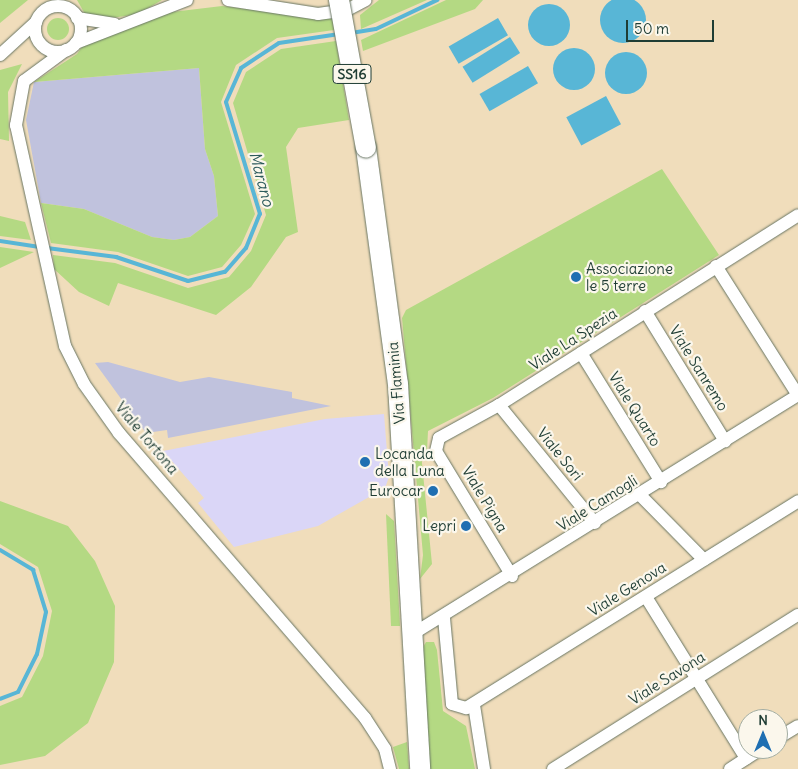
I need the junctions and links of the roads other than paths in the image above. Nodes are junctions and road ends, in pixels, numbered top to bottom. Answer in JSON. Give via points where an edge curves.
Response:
{"nodes":[{"id":1,"x":187,"y":0,"type":"edge"},
{"id":2,"x":228,"y":0,"type":"edge"},
{"id":3,"x":339,"y":0,"type":"edge"},
{"id":4,"x":366,"y":0,"type":"edge"},
{"id":5,"x":53,"y":4,"type":"edge"},
{"id":6,"x":74,"y":10,"type":"edge"},
{"id":7,"x":36,"y":22,"type":"junction"},
{"id":8,"x":118,"y":24,"type":"junction"},
{"id":9,"x":16,"y":43,"type":"junction"},
{"id":10,"x":40,"y":43,"type":"junction"},
{"id":11,"x":71,"y":46,"type":"junction"},
{"id":12,"x":0,"y":55,"type":"edge"},
{"id":13,"x":35,"y":68,"type":"junction"},
{"id":14,"x":796,"y":220,"type":"edge"},
{"id":15,"x":716,"y":266,"type":"junction"},
{"id":16,"x":645,"y":311,"type":"junction"},
{"id":17,"x":581,"y":352,"type":"junction"},
{"id":18,"x":798,"y":395,"type":"edge"},
{"id":19,"x":499,"y":405,"type":"junction"},
{"id":20,"x":439,"y":438,"type":"joint"},
{"id":21,"x":725,"y":441,"type":"junction"},
{"id":22,"x":661,"y":482,"type":"junction"},
{"id":23,"x":640,"y":495,"type":"junction"},
{"id":24,"x":798,"y":500,"type":"edge"},
{"id":25,"x":595,"y":524,"type":"junction"},
{"id":26,"x":704,"y":560,"type":"junction"},
{"id":27,"x":512,"y":576,"type":"junction"},
{"id":28,"x":646,"y":597,"type":"junction"},
{"id":29,"x":798,"y":615,"type":"edge"},
{"id":30,"x":444,"y":618,"type":"junction"},
{"id":31,"x":411,"y":635,"type":"junction"},
{"id":32,"x":697,"y":679,"type":"junction"},
{"id":33,"x":474,"y":705,"type":"junction"},
{"id":34,"x":738,"y":745,"type":"edge"},
{"id":35,"x":745,"y":759,"type":"edge"},
{"id":36,"x":390,"y":769,"type":"edge"},
{"id":37,"x":420,"y":769,"type":"edge"},
{"id":38,"x":484,"y":769,"type":"edge"},
{"id":39,"x":553,"y":769,"type":"edge"},
{"id":40,"x":730,"y":769,"type":"edge"}],
"edges":[{"from":1,"to":8,"type":"street","name":"Viale Tortona"},
{"from":2,"to":4,"type":"street","via":[[318,14],[347,10]]},
{"from":3,"to":31,"type":"main road","name":"Via Flaminia","number":"SS16","bridge":true,"via":[[366,148],[398,384]]},
{"from":5,"to":6,"type":"street"},
{"from":5,"to":7,"type":"street"},
{"from":6,"to":8,"type":"street"},
{"from":6,"to":11,"type":"street","via":[[80,31]]},
{"from":7,"to":9,"type":"street"},
{"from":7,"to":10,"type":"street"},
{"from":8,"to":11,"type":"street","name":"Viale Tortona"},
{"from":9,"to":10,"type":"street"},
{"from":9,"to":12,"type":"street"},
{"from":10,"to":11,"type":"street"},
{"from":10,"to":13,"type":"street","name":"Viale Tortona"},
{"from":11,"to":13,"type":"street","name":"Viale Tortona"},
{"from":13,"to":36,"type":"street","name":"Viale Tortona","via":[[19,94],[16,125],[65,346],[84,384],[120,433],[365,718],[385,750]]},
{"from":14,"to":15,"type":"street","name":"Viale La Spezia"},
{"from":15,"to":16,"type":"street","name":"Viale La Spezia"},
{"from":15,"to":18,"type":"street"},
{"from":16,"to":17,"type":"street","name":"Viale La Spezia"},
{"from":16,"to":21,"type":"street","name":"Viale Sanremo"},
{"from":17,"to":19,"type":"street","name":"Viale La Spezia"},
{"from":17,"to":22,"type":"street","name":"Viale Quarto"},
{"from":18,"to":21,"type":"street","name":"Viale Camogli"},
{"from":19,"to":20,"type":"street","name":"Viale La Spezia"},
{"from":19,"to":25,"type":"street","name":"Viale Sori"},
{"from":20,"to":27,"type":"street","name":"Viale Pigna","via":[[436,451]]},
{"from":21,"to":22,"type":"street","name":"Viale Camogli"},
{"from":22,"to":23,"type":"street","name":"Viale Camogli"},
{"from":23,"to":25,"type":"street","name":"Viale Camogli"},
{"from":23,"to":26,"type":"street"},
{"from":24,"to":26,"type":"street","name":"Viale Genova"},
{"from":25,"to":27,"type":"street","name":"Viale Camogli"},
{"from":26,"to":28,"type":"street","name":"Viale Genova"},
{"from":27,"to":30,"type":"street","name":"Viale Camogli"},
{"from":28,"to":32,"type":"street"},
{"from":28,"to":33,"type":"street","name":"Viale Genova"},
{"from":29,"to":32,"type":"street","name":"Viale Savona"},
{"from":30,"to":31,"type":"street","name":"Viale Camogli"},
{"from":30,"to":33,"type":"street","via":[[452,704],[458,708]]},
{"from":31,"to":37,"type":"main road","name":"Via Flaminia","number":"SS16"},
{"from":32,"to":34,"type":"street"},
{"from":32,"to":39,"type":"street","name":"Viale Savona"},
{"from":33,"to":38,"type":"street"},
{"from":35,"to":40,"type":"street"}]}
